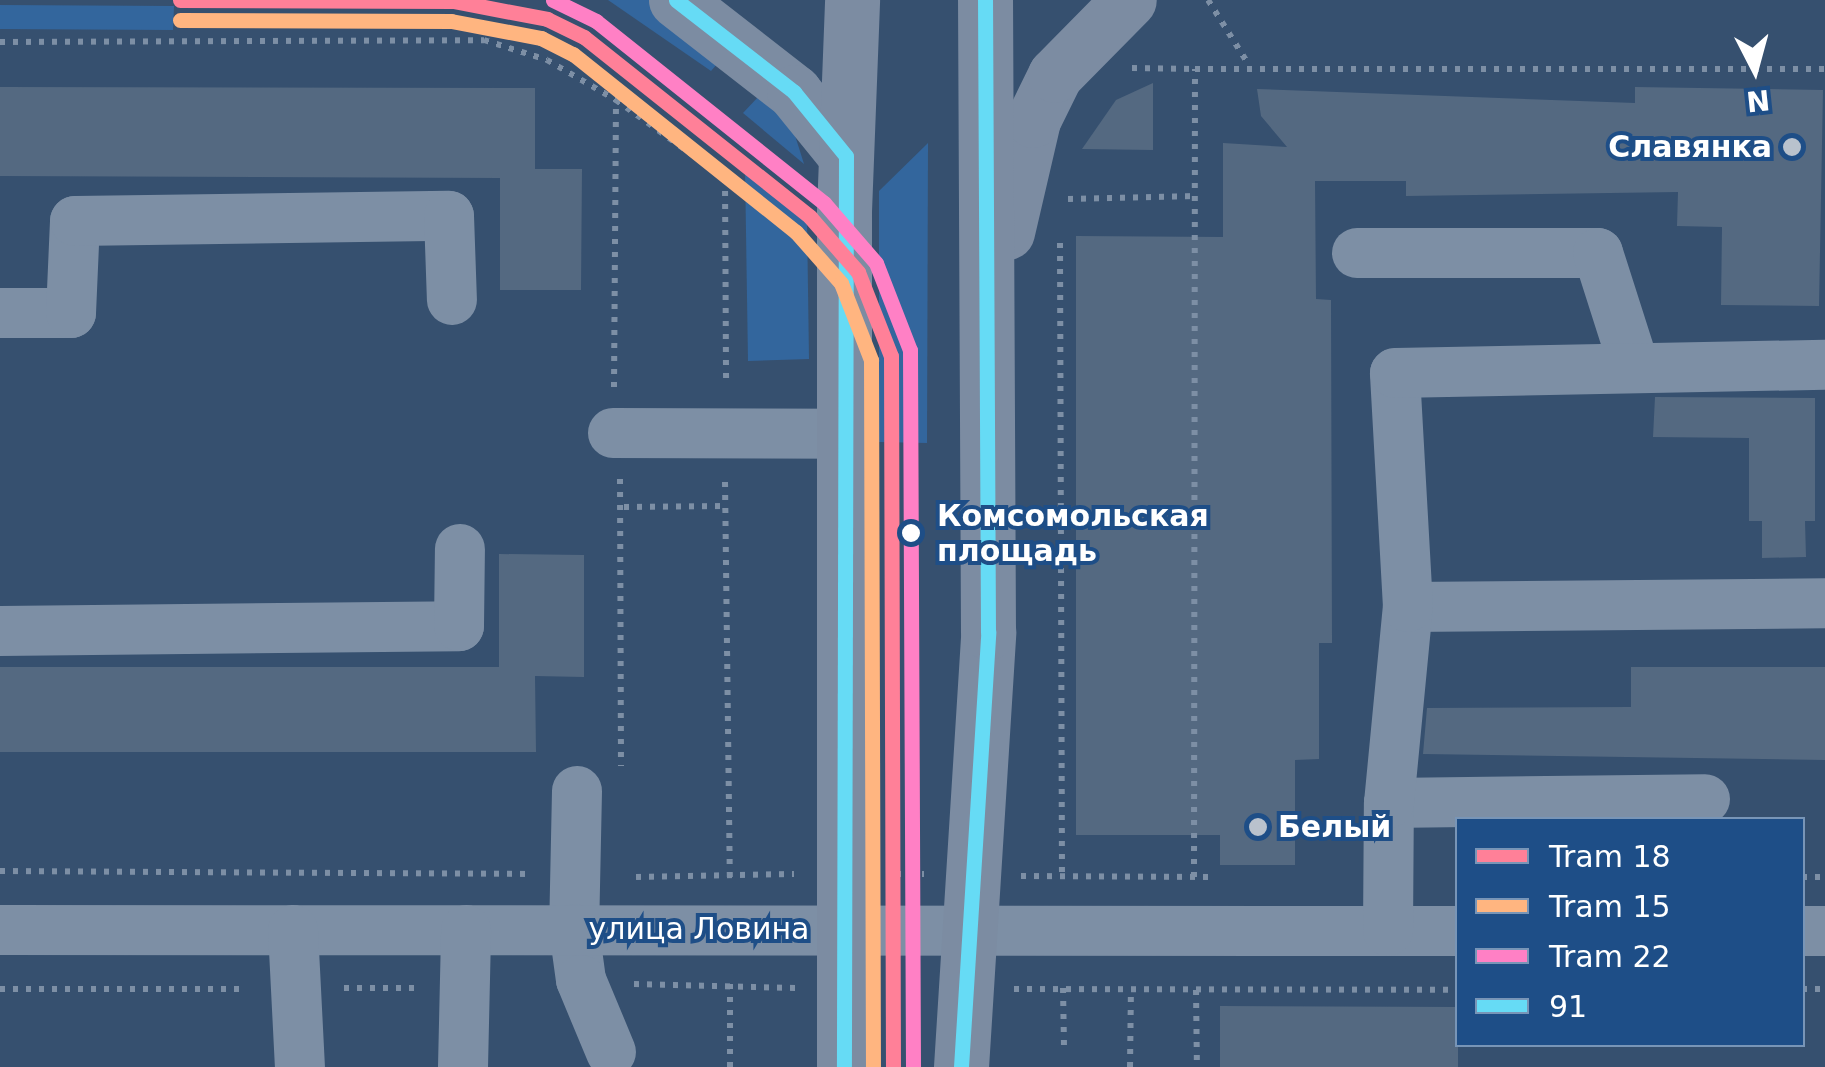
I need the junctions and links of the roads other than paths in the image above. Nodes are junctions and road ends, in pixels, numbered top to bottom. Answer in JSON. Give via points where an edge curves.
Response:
{"nodes":[{"id":1,"x":676,"y":0,"type":"edge"},
{"id":2,"x":852,"y":0,"type":"edge"},
{"id":3,"x":985,"y":0,"type":"edge"},
{"id":4,"x":1129,"y":0,"type":"edge"},
{"id":5,"x":846,"y":156,"type":"junction"},
{"id":6,"x":1357,"y":253,"type":"dead end"},
{"id":7,"x":452,"y":300,"type":"dead end"},
{"id":8,"x":0,"y":313,"type":"edge"},
{"id":9,"x":986,"y":322,"type":"junction"},
{"id":10,"x":1825,"y":365,"type":"edge"},
{"id":11,"x":1634,"y":366,"type":"junction"},
{"id":12,"x":614,"y":433,"type":"dead end"},
{"id":13,"x":845,"y":434,"type":"junction"},
{"id":14,"x":460,"y":549,"type":"dead end"},
{"id":15,"x":1825,"y":603,"type":"edge"},
{"id":16,"x":1408,"y":607,"type":"junction"},
{"id":17,"x":0,"y":631,"type":"edge"},
{"id":18,"x":577,"y":791,"type":"dead end"},
{"id":19,"x":1705,"y":799,"type":"dead end"},
{"id":20,"x":1388,"y":804,"type":"junction"},
{"id":21,"x":843,"y":928,"type":"junction"},
{"id":22,"x":574,"y":929,"type":"junction"},
{"id":23,"x":0,"y":930,"type":"edge"},
{"id":24,"x":293,"y":930,"type":"junction"},
{"id":25,"x":466,"y":930,"type":"junction"},
{"id":26,"x":1455,"y":930,"type":"edge"},
{"id":27,"x":966,"y":931,"type":"junction"},
{"id":28,"x":1388,"y":931,"type":"junction"},
{"id":29,"x":611,"y":1052,"type":"dead end"},
{"id":30,"x":300,"y":1067,"type":"edge"},
{"id":31,"x":463,"y":1067,"type":"edge"},
{"id":32,"x":844,"y":1067,"type":"edge"},
{"id":33,"x":961,"y":1067,"type":"edge"}],
"edges":[{"from":1,"to":5,"type":"main road","via":[[794,92]]},
{"from":2,"to":5,"type":"main road"},
{"from":3,"to":9,"type":"main road"},
{"from":4,"to":9,"type":"main road","via":[[1054,75],[1032,120]]},
{"from":5,"to":13,"type":"main road"},
{"from":6,"to":11,"type":"street","via":[[1598,253]]},
{"from":7,"to":8,"type":"street","via":[[449,216],[75,221],[71,313]]},
{"from":9,"to":27,"type":"main road","via":[[988,632]]},
{"from":10,"to":11,"type":"street"},
{"from":11,"to":16,"type":"street","via":[[1395,373]]},
{"from":12,"to":13,"type":"street"},
{"from":13,"to":21,"type":"main road"},
{"from":14,"to":17,"type":"street","via":[[459,626]]},
{"from":15,"to":16,"type":"street"},
{"from":16,"to":20,"type":"street"},
{"from":18,"to":22,"type":"street"},
{"from":19,"to":20,"type":"street"},
{"from":20,"to":28,"type":"street"},
{"from":21,"to":22,"type":"street","name":"улица Ловина"},
{"from":21,"to":27,"type":"street","name":"улица Ловина"},
{"from":21,"to":32,"type":"main road"},
{"from":22,"to":25,"type":"street","name":"улица Ловина"},
{"from":22,"to":29,"type":"street","via":[[581,980]]},
{"from":23,"to":24,"type":"street","name":"улица Ловина"},
{"from":24,"to":25,"type":"street","name":"улица Ловина"},
{"from":24,"to":30,"type":"street"},
{"from":25,"to":31,"type":"street"},
{"from":26,"to":28,"type":"street","name":"улица Ловина"},
{"from":27,"to":28,"type":"street","name":"улица Ловина"},
{"from":27,"to":33,"type":"main road"}]}
